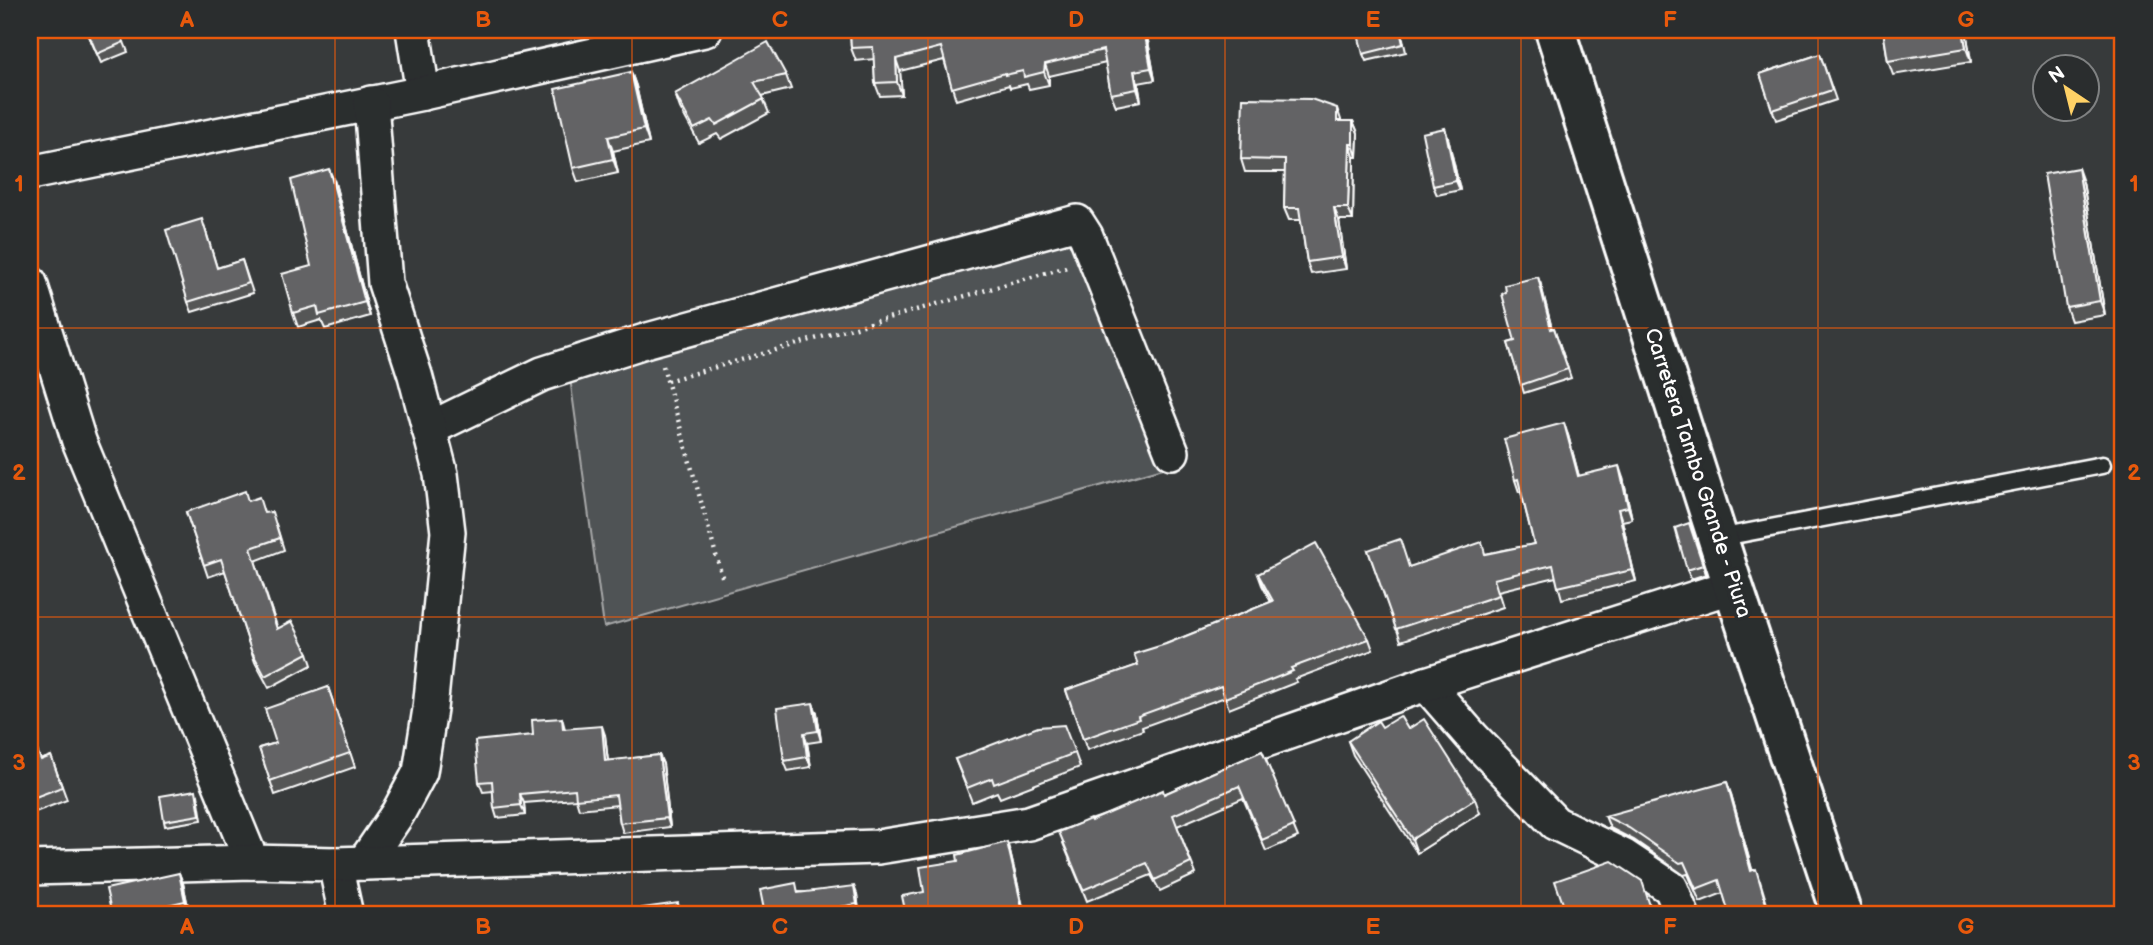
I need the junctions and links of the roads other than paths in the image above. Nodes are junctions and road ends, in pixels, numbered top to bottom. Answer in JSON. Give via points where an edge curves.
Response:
{"nodes":[{"id":1,"x":413,"y":30,"type":"edge"},
{"id":2,"x":705,"y":30,"type":"edge"},
{"id":3,"x":1555,"y":30,"type":"edge"},
{"id":4,"x":424,"y":93,"type":"junction"},
{"id":5,"x":371,"y":103,"type":"junction"},
{"id":6,"x":33,"y":165,"type":"edge"},
{"id":7,"x":30,"y":283,"type":"edge"},
{"id":8,"x":429,"y":429,"type":"junction"},
{"id":9,"x":1172,"y":452,"type":"dead end"},
{"id":10,"x":2102,"y":465,"type":"dead end"},
{"id":11,"x":1718,"y":538,"type":"junction"},
{"id":12,"x":1733,"y":586,"type":"junction"},
{"id":13,"x":1426,"y":684,"type":"junction"},
{"id":14,"x":252,"y":862,"type":"junction"},
{"id":15,"x":349,"y":864,"type":"junction"},
{"id":16,"x":30,"y":869,"type":"edge"},
{"id":17,"x":345,"y":915,"type":"edge"},
{"id":18,"x":1682,"y":915,"type":"edge"},
{"id":19,"x":1842,"y":915,"type":"edge"}],
"edges":[{"from":1,"to":4,"type":"street"},
{"from":2,"to":4,"type":"street"},
{"from":3,"to":11,"type":"main road","name":"Carretera Tambo Grande - Piura"},
{"from":4,"to":5,"type":"street"},
{"from":5,"to":6,"type":"street"},
{"from":5,"to":8,"type":"street","via":[[385,283]]},
{"from":7,"to":14,"type":"street","via":[[79,441]]},
{"from":8,"to":9,"type":"street","via":[[542,374],[655,338],[1077,222]]},
{"from":8,"to":15,"type":"street","via":[[441,474],[448,532],[420,772],[398,813]]},
{"from":10,"to":11,"type":"lane"},
{"from":11,"to":12,"type":"main road","name":"Carretera Tambo Grande - Piura"},
{"from":12,"to":13,"type":"street"},
{"from":12,"to":19,"type":"main road","name":"Carretera Tambo Grande - Piura"},
{"from":13,"to":15,"type":"street","via":[[1029,823],[878,847]]},
{"from":13,"to":18,"type":"street","via":[[1555,823],[1623,856],[1671,888]]},
{"from":14,"to":15,"type":"street"},
{"from":14,"to":16,"type":"street"},
{"from":15,"to":17,"type":"street"}]}
